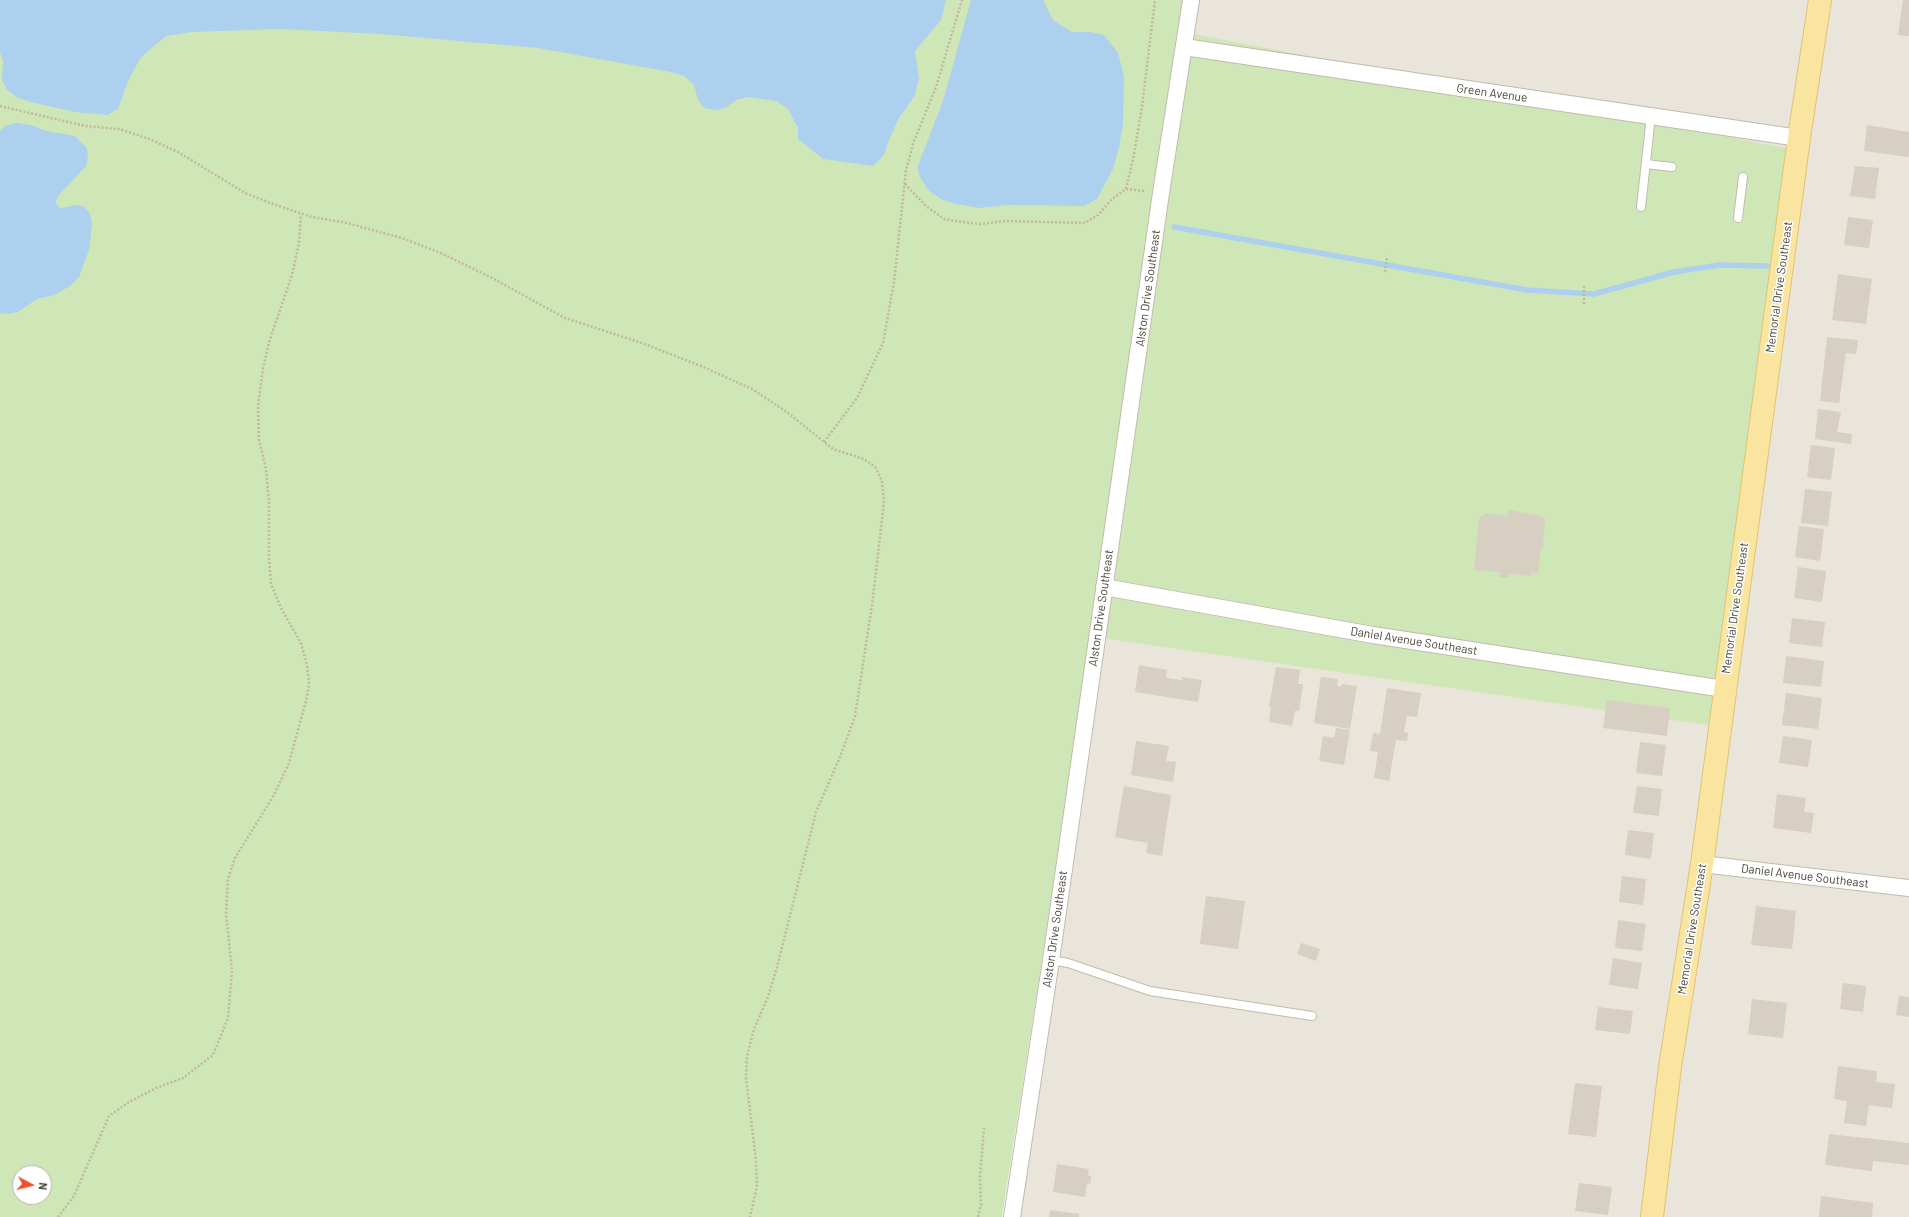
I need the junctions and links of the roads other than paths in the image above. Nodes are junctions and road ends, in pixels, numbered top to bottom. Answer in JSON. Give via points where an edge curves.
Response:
{"nodes":[{"id":1,"x":1191,"y":0,"type":"edge"},
{"id":2,"x":1820,"y":0,"type":"edge"},
{"id":3,"x":1184,"y":47,"type":"junction"},
{"id":4,"x":1651,"y":116,"type":"junction"},
{"id":5,"x":1799,"y":138,"type":"junction"},
{"id":6,"x":1646,"y":164,"type":"junction"},
{"id":7,"x":1672,"y":167,"type":"dead end"},
{"id":8,"x":1743,"y":177,"type":"dead end"},
{"id":9,"x":1641,"y":207,"type":"dead end"},
{"id":10,"x":1738,"y":218,"type":"dead end"},
{"id":11,"x":1104,"y":587,"type":"junction"},
{"id":12,"x":1724,"y":689,"type":"junction"},
{"id":13,"x":1702,"y":864,"type":"junction"},
{"id":14,"x":1909,"y":888,"type":"edge"},
{"id":15,"x":1051,"y":960,"type":"junction"},
{"id":16,"x":1312,"y":1016,"type":"dead end"},
{"id":17,"x":1012,"y":1217,"type":"edge"},
{"id":18,"x":1652,"y":1217,"type":"edge"}],
"edges":[{"from":1,"to":3,"type":"street","name":"Alston Drive Southeast"},
{"from":2,"to":5,"type":"main road","name":"Memorial Drive Southeast"},
{"from":3,"to":4,"type":"street","name":"Green Avenue"},
{"from":3,"to":11,"type":"street","name":"Alston Drive Southeast"},
{"from":4,"to":5,"type":"street","name":"Green Avenue"},
{"from":4,"to":6,"type":"lane"},
{"from":5,"to":12,"type":"main road","name":"Memorial Drive Southeast"},
{"from":6,"to":7,"type":"lane"},
{"from":6,"to":9,"type":"lane"},
{"from":8,"to":10,"type":"lane"},
{"from":11,"to":12,"type":"street","name":"Daniel Avenue Southeast","via":[[1373,635]]},
{"from":11,"to":15,"type":"street","name":"Alston Drive Southeast"},
{"from":12,"to":13,"type":"main road","name":"Memorial Drive Southeast"},
{"from":13,"to":14,"type":"street","name":"Daniel Avenue Southeast"},
{"from":13,"to":18,"type":"main road","name":"Memorial Drive Southeast","via":[[1670,1067]]},
{"from":15,"to":16,"type":"lane","via":[[1068,963],[1150,991]]},
{"from":15,"to":17,"type":"street","name":"Alston Drive Southeast"}]}
